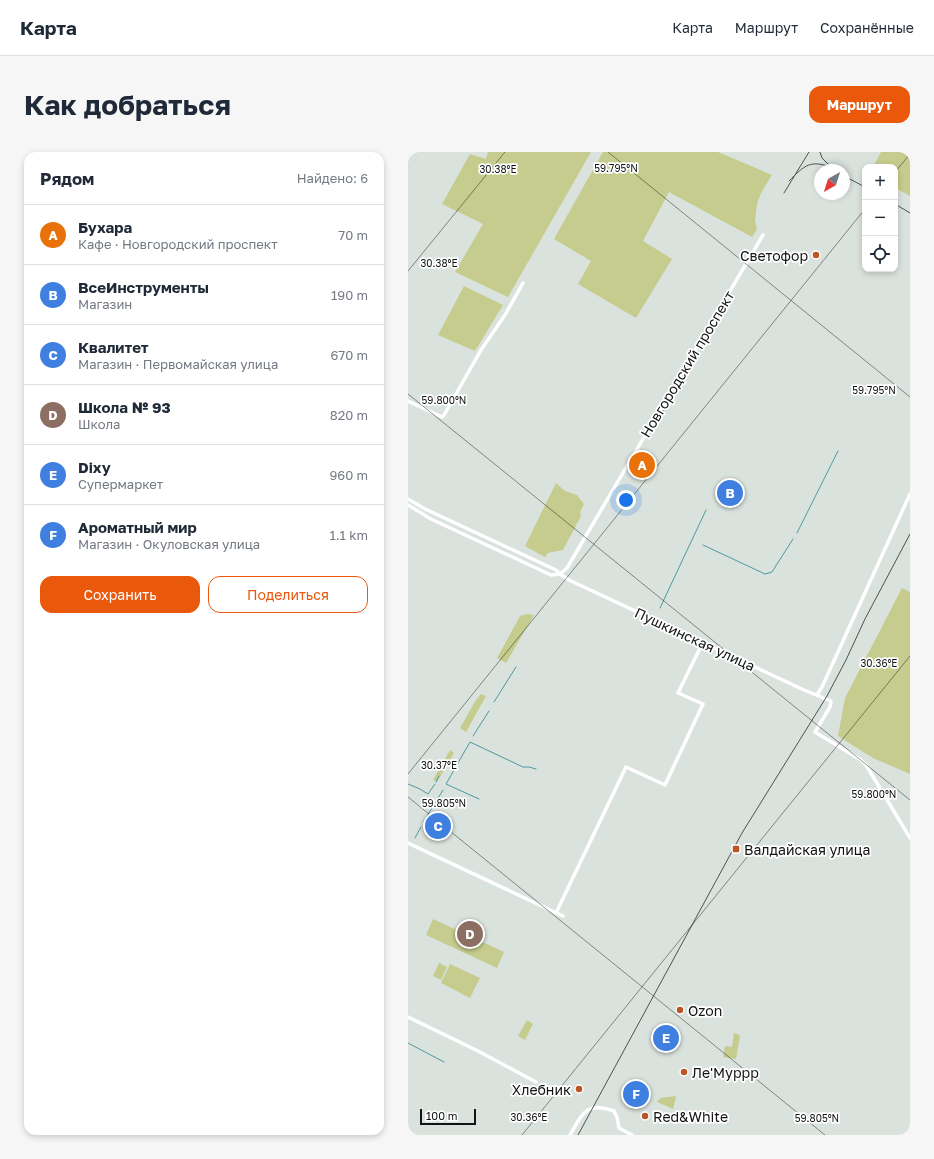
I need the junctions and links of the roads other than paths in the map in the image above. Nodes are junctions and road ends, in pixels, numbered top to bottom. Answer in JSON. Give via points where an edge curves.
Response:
{"nodes":[{"id":1,"x":763,"y":235,"type":"dead end"},
{"id":2,"x":523,"y":283,"type":"dead end"},
{"id":3,"x":408,"y":401,"type":"edge"},
{"id":4,"x":910,"y":494,"type":"edge"},
{"id":5,"x":408,"y":499,"type":"edge"},
{"id":6,"x":408,"y":505,"type":"edge"},
{"id":7,"x":560,"y":574,"type":"junction"},
{"id":8,"x":702,"y":642,"type":"junction"},
{"id":9,"x":816,"y":695,"type":"junction"},
{"id":10,"x":910,"y":838,"type":"edge"},
{"id":11,"x":408,"y":843,"type":"edge"},
{"id":12,"x":556,"y":913,"type":"junction"},
{"id":13,"x":563,"y":916,"type":"dead end"},
{"id":14,"x":408,"y":1017,"type":"edge"},
{"id":15,"x":536,"y":1082,"type":"dead end"},
{"id":16,"x":570,"y":1135,"type":"edge"},
{"id":17,"x":632,"y":1135,"type":"edge"}],
"edges":[{"from":1,"to":7,"type":"street","name":"Новгородский проспект","via":[[567,568]]},
{"from":2,"to":3,"type":"street","via":[[444,415],[442,417]]},
{"from":4,"to":9,"type":"street","via":[[822,687]]},
{"from":5,"to":7,"type":"street","name":"Пушкинская улица"},
{"from":6,"to":7,"type":"street","name":"Пушкинская улица","via":[[552,575]]},
{"from":7,"to":8,"type":"street","name":"Пушкинская улица"},
{"from":8,"to":9,"type":"street","name":"Пушкинская улица"},
{"from":8,"to":12,"type":"street","via":[[678,693],[703,704],[665,785],[626,766]]},
{"from":9,"to":10,"type":"street","name":"Пушкинская улица","via":[[831,701],[815,732],[866,765]]},
{"from":11,"to":12,"type":"street"},
{"from":12,"to":13,"type":"street"},
{"from":14,"to":15,"type":"street"},
{"from":16,"to":17,"type":"street","via":[[582,1113],[591,1108],[603,1108],[614,1110],[619,1128]]}]}
